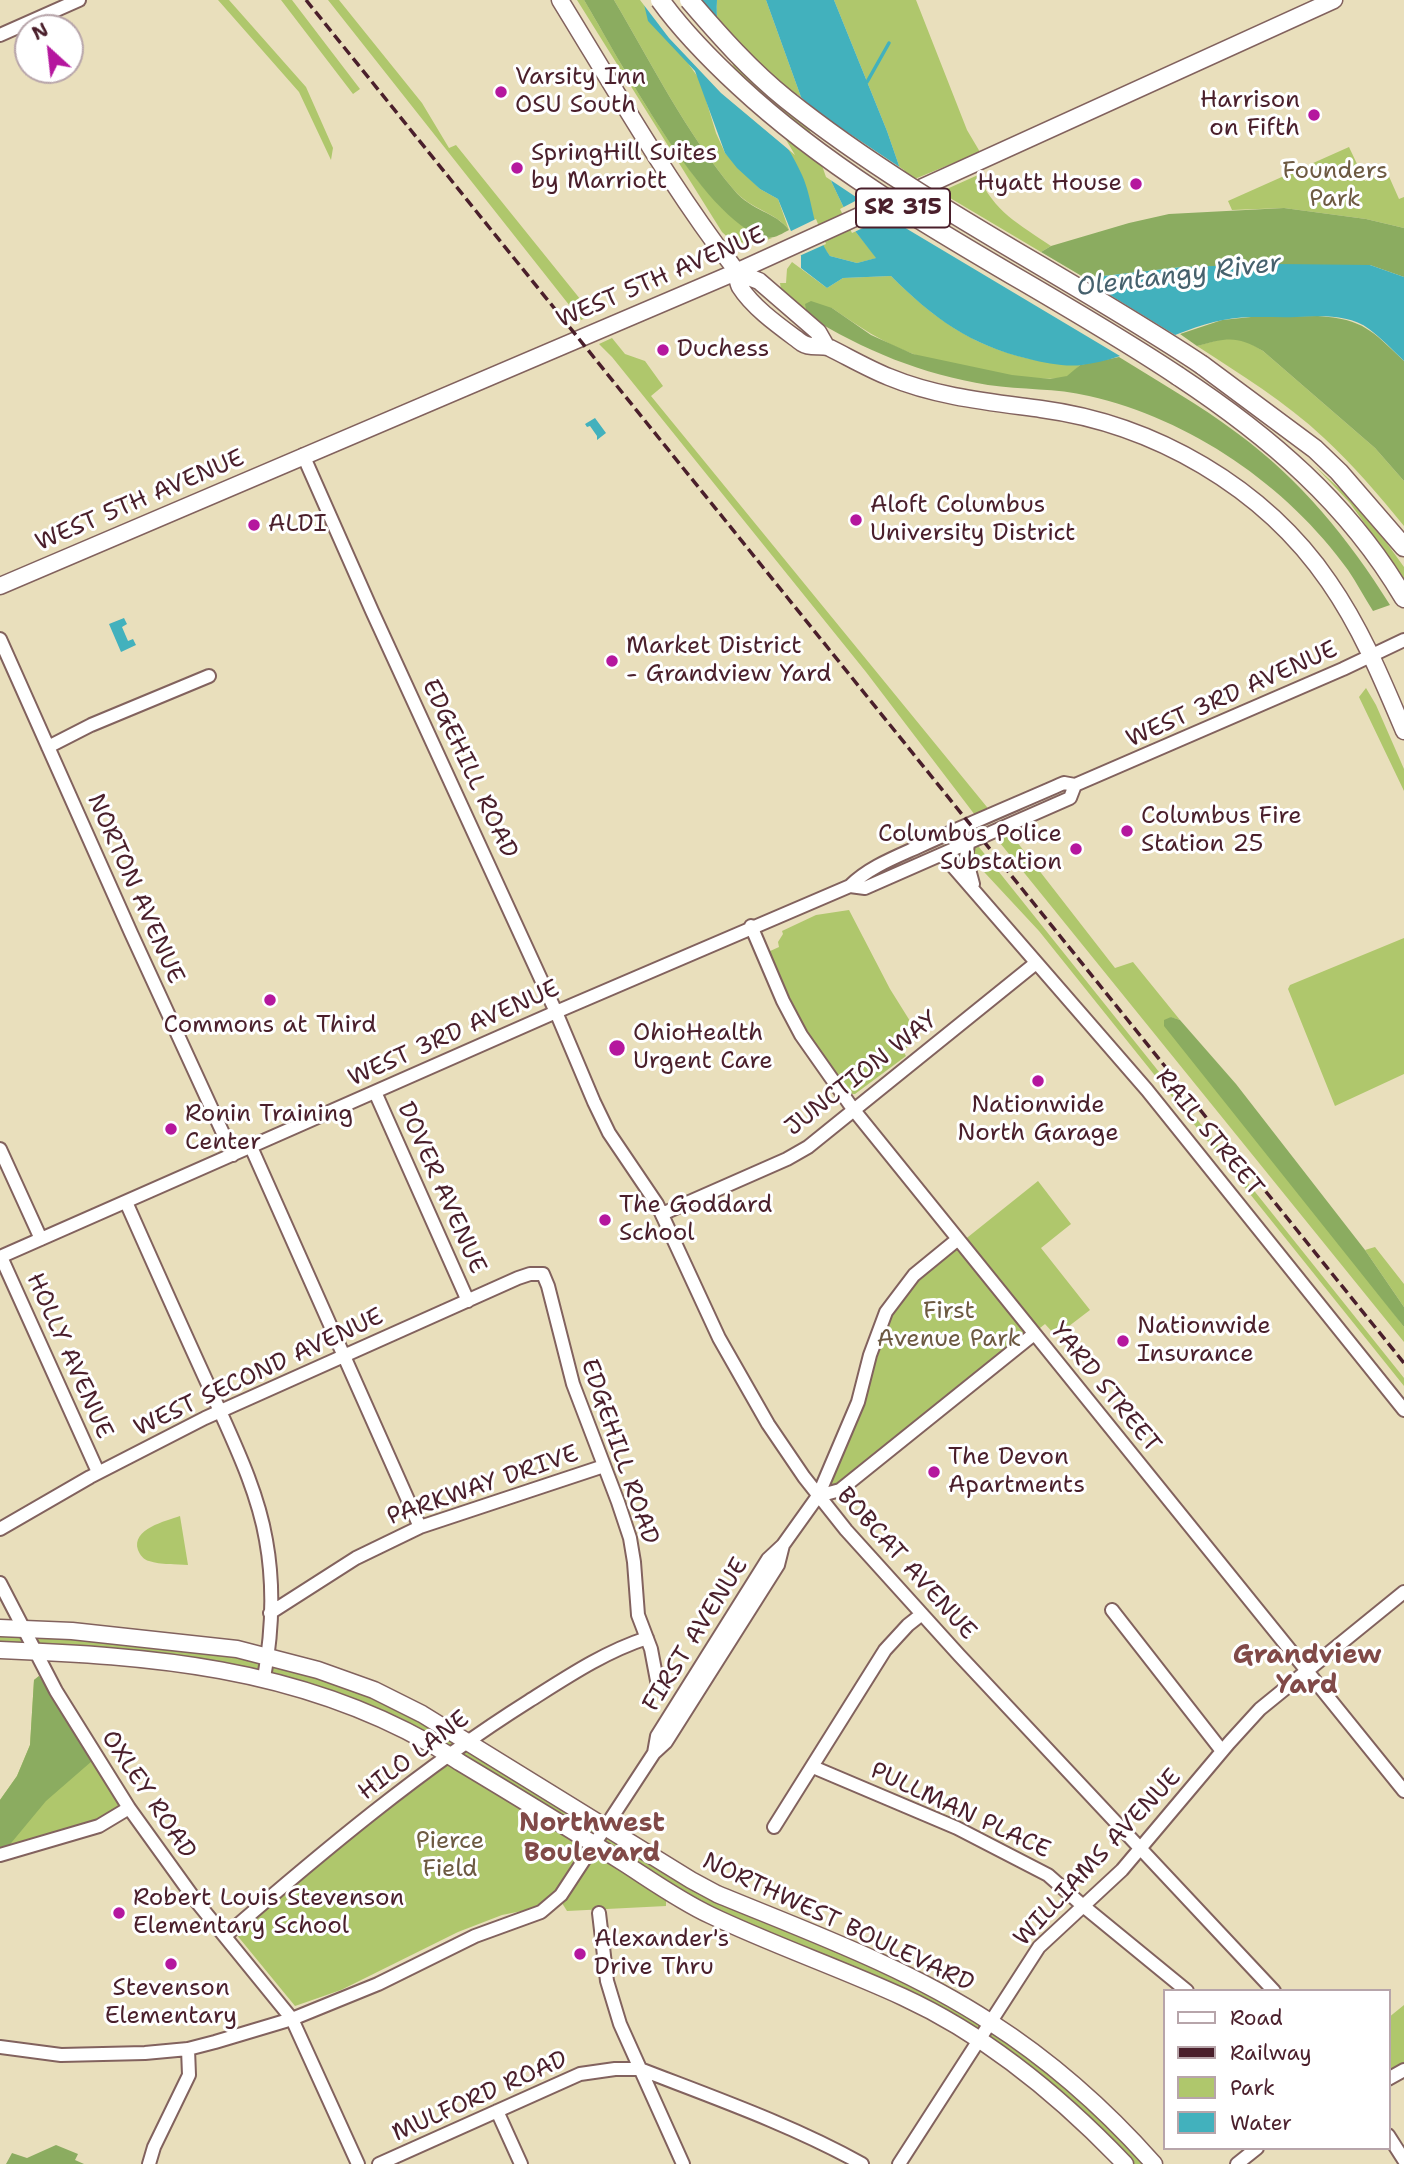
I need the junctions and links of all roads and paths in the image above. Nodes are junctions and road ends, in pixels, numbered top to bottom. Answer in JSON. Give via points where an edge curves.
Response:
{"nodes":[{"id":1,"x":560,"y":0,"type":"edge"},
{"id":2,"x":660,"y":0,"type":"edge"},
{"id":3,"x":689,"y":0,"type":"edge"},
{"id":4,"x":1334,"y":0,"type":"edge"},
{"id":5,"x":73,"y":1,"type":"edge"},
{"id":6,"x":0,"y":35,"type":"edge"},
{"id":7,"x":736,"y":272,"type":"junction"},
{"id":8,"x":303,"y":456,"type":"junction"},
{"id":9,"x":1404,"y":547,"type":"edge"},
{"id":10,"x":0,"y":586,"type":"edge"},
{"id":11,"x":1401,"y":593,"type":"edge"},
{"id":12,"x":0,"y":639,"type":"edge"},
{"id":13,"x":1404,"y":640,"type":"edge"},
{"id":14,"x":1372,"y":655,"type":"junction"},
{"id":15,"x":209,"y":676,"type":"dead end"},
{"id":16,"x":1404,"y":731,"type":"edge"},
{"id":17,"x":48,"y":747,"type":"junction"},
{"id":18,"x":1075,"y":785,"type":"junction"},
{"id":19,"x":1028,"y":799,"type":"junction"},
{"id":20,"x":968,"y":844,"type":"junction"},
{"id":21,"x":943,"y":855,"type":"junction"},
{"id":22,"x":850,"y":886,"type":"junction"},
{"id":23,"x":974,"y":888,"type":"junction"},
{"id":24,"x":751,"y":926,"type":"junction"},
{"id":25,"x":1036,"y":963,"type":"junction"},
{"id":26,"x":556,"y":1012,"type":"junction"},
{"id":27,"x":375,"y":1092,"type":"junction"},
{"id":28,"x":594,"y":1102,"type":"joint"},
{"id":29,"x":853,"y":1109,"type":"junction"},
{"id":30,"x":251,"y":1147,"type":"junction"},
{"id":31,"x":0,"y":1149,"type":"edge"},
{"id":32,"x":233,"y":1154,"type":"junction"},
{"id":33,"x":126,"y":1202,"type":"junction"},
{"id":34,"x":662,"y":1214,"type":"junction"},
{"id":35,"x":41,"y":1239,"type":"junction"},
{"id":36,"x":958,"y":1239,"type":"junction"},
{"id":37,"x":1,"y":1257,"type":"edge"},
{"id":38,"x":543,"y":1274,"type":"joint"},
{"id":39,"x":468,"y":1301,"type":"junction"},
{"id":40,"x":1034,"y":1334,"type":"junction"},
{"id":41,"x":344,"y":1356,"type":"junction"},
{"id":42,"x":1404,"y":1410,"type":"edge"},
{"id":43,"x":220,"y":1411,"type":"junction"},
{"id":44,"x":604,"y":1466,"type":"junction"},
{"id":45,"x":98,"y":1472,"type":"junction"},
{"id":46,"x":818,"y":1496,"type":"junction"},
{"id":47,"x":421,"y":1527,"type":"junction"},
{"id":48,"x":0,"y":1529,"type":"edge"},
{"id":49,"x":0,"y":1583,"type":"edge"},
{"id":50,"x":1404,"y":1592,"type":"edge"},
{"id":51,"x":1112,"y":1610,"type":"dead end"},
{"id":52,"x":270,"y":1614,"type":"junction"},
{"id":53,"x":922,"y":1614,"type":"junction"},
{"id":54,"x":0,"y":1628,"type":"edge"},
{"id":55,"x":24,"y":1628,"type":"junction"},
{"id":56,"x":647,"y":1638,"type":"junction"},
{"id":57,"x":0,"y":1650,"type":"edge"},
{"id":58,"x":36,"y":1652,"type":"junction"},
{"id":59,"x":268,"y":1656,"type":"junction"},
{"id":60,"x":1307,"y":1671,"type":"junction"},
{"id":61,"x":264,"y":1678,"type":"junction"},
{"id":62,"x":659,"y":1686,"type":"dead end"},
{"id":63,"x":468,"y":1740,"type":"junction"},
{"id":64,"x":1222,"y":1751,"type":"junction"},
{"id":65,"x":448,"y":1755,"type":"junction"},
{"id":66,"x":813,"y":1767,"type":"junction"},
{"id":67,"x":1404,"y":1791,"type":"edge"},
{"id":68,"x":129,"y":1808,"type":"junction"},
{"id":69,"x":606,"y":1827,"type":"junction"},
{"id":70,"x":774,"y":1827,"type":"dead end"},
{"id":71,"x":594,"y":1845,"type":"junction"},
{"id":72,"x":1141,"y":1848,"type":"junction"},
{"id":73,"x":0,"y":1855,"type":"edge"},
{"id":74,"x":1082,"y":1905,"type":"junction"},
{"id":75,"x":598,"y":1913,"type":"dead end"},
{"id":76,"x":225,"y":1936,"type":"junction"},
{"id":77,"x":1185,"y":1989,"type":"edge"},
{"id":78,"x":1272,"y":1989,"type":"edge"},
{"id":79,"x":292,"y":2019,"type":"junction"},
{"id":80,"x":991,"y":2022,"type":"junction"},
{"id":81,"x":980,"y":2040,"type":"junction"},
{"id":82,"x":0,"y":2047,"type":"edge"},
{"id":83,"x":188,"y":2049,"type":"junction"},
{"id":84,"x":640,"y":2069,"type":"junction"},
{"id":85,"x":497,"y":2111,"type":"junction"},
{"id":86,"x":1390,"y":2138,"type":"edge"},
{"id":87,"x":1254,"y":2150,"type":"edge"},
{"id":88,"x":1404,"y":2160,"type":"edge"},
{"id":89,"x":149,"y":2164,"type":"edge"},
{"id":90,"x":358,"y":2164,"type":"edge"},
{"id":91,"x":379,"y":2164,"type":"edge"},
{"id":92,"x":521,"y":2164,"type":"edge"},
{"id":93,"x":683,"y":2164,"type":"edge"},
{"id":94,"x":862,"y":2164,"type":"edge"},
{"id":95,"x":899,"y":2164,"type":"edge"},
{"id":96,"x":1125,"y":2164,"type":"edge"},
{"id":97,"x":1154,"y":2164,"type":"edge"},
{"id":98,"x":1237,"y":2164,"type":"edge"}],
"edges":[{"from":1,"to":7,"type":"main road","via":[[688,206]]},
{"from":2,"to":11,"type":"highway","number":"SR 315","bridge":true,"via":[[713,62],[770,115],[857,180],[1120,338],[1275,446],[1356,530]]},
{"from":3,"to":9,"type":"highway","number":"SR 315","bridge":true,"via":[[785,98],[870,161],[1132,319],[1315,449]]},
{"from":4,"to":7,"type":"main road","name":"WEST 5TH AVENUE","bridge":true},
{"from":5,"to":6,"type":"street"},
{"from":7,"to":8,"type":"main road","name":"WEST 5TH AVENUE"},
{"from":7,"to":14,"type":"main road","via":[[739,286],[806,346],[826,346],[925,389],[1083,416],[1134,432],[1188,457],[1231,483],[1293,536],[1330,583]]},
{"from":8,"to":10,"type":"main road","name":"WEST 5TH AVENUE"},
{"from":8,"to":26,"type":"street","name":"EDGEHILL ROAD"},
{"from":12,"to":17,"type":"street","name":"NORTON AVENUE"},
{"from":13,"to":14,"type":"street","name":"WEST 3RD AVENUE"},
{"from":14,"to":16,"type":"main road"},
{"from":14,"to":18,"type":"street","name":"WEST 3RD AVENUE"},
{"from":15,"to":17,"type":"street"},
{"from":17,"to":32,"type":"street","name":"NORTON AVENUE"},
{"from":18,"to":19,"type":"street","name":"WEST 3RD AVENUE","via":[[1064,783]]},
{"from":18,"to":20,"type":"street","name":"WEST 3RD AVENUE","via":[[1070,798]]},
{"from":19,"to":21,"type":"street","via":[[948,838]]},
{"from":19,"to":22,"type":"street","name":"WEST 3RD AVENUE","via":[[895,858]]},
{"from":20,"to":21,"type":"street","name":"WEST 3RD AVENUE"},
{"from":20,"to":23,"type":"street","name":"RAIL STREET","via":[[966,858]]},
{"from":21,"to":22,"type":"street","name":"WEST 3RD AVENUE","via":[[866,888]]},
{"from":21,"to":23,"type":"street","name":"RAIL STREET"},
{"from":22,"to":24,"type":"street","name":"WEST 3RD AVENUE"},
{"from":23,"to":25,"type":"street","name":"RAIL STREET"},
{"from":24,"to":26,"type":"street","name":"WEST 3RD AVENUE"},
{"from":24,"to":29,"type":"street","name":"YARD STREET","via":[[801,1035]]},
{"from":25,"to":29,"type":"street","name":"JUNCTION WAY"},
{"from":25,"to":42,"type":"street","name":"RAIL STREET","via":[[1147,1090]]},
{"from":26,"to":27,"type":"street","name":"WEST 3RD AVENUE"},
{"from":26,"to":28,"type":"street","name":"EDGEHILL ROAD"},
{"from":27,"to":30,"type":"street","name":"WEST 3RD AVENUE"},
{"from":27,"to":39,"type":"street","name":"DOVER AVENUE"},
{"from":28,"to":34,"type":"street","name":"BOBCAT AVENUE"},
{"from":29,"to":34,"type":"street","name":"JUNCTION WAY","via":[[787,1159]]},
{"from":29,"to":36,"type":"street","name":"YARD STREET"},
{"from":30,"to":32,"type":"street","name":"WEST 3RD AVENUE"},
{"from":30,"to":41,"type":"street"},
{"from":31,"to":35,"type":"street","name":"HOLLY AVENUE"},
{"from":32,"to":33,"type":"street","name":"WEST 3RD AVENUE"},
{"from":33,"to":35,"type":"street","name":"WEST 3RD AVENUE"},
{"from":33,"to":43,"type":"street"},
{"from":34,"to":46,"type":"street","name":"BOBCAT AVENUE","via":[[741,1381]]},
{"from":35,"to":37,"type":"street","name":"WEST 3RD AVENUE"},
{"from":36,"to":40,"type":"street","name":"YARD STREET"},
{"from":36,"to":46,"type":"street","name":"FIRST AVENUE","via":[[914,1275],[886,1312],[858,1402]]},
{"from":37,"to":45,"type":"street","name":"HOLLY AVENUE"},
{"from":38,"to":39,"type":"street","name":"WEST SECOND AVENUE","via":[[518,1278]]},
{"from":38,"to":44,"type":"street","name":"EDGEHILL ROAD","via":[[573,1384]]},
{"from":39,"to":41,"type":"street","name":"WEST SECOND AVENUE"},
{"from":40,"to":46,"type":"street","via":[[840,1490]]},
{"from":40,"to":60,"type":"street","name":"YARD STREET"},
{"from":41,"to":43,"type":"street","name":"WEST SECOND AVENUE"},
{"from":41,"to":47,"type":"street"},
{"from":43,"to":45,"type":"street","name":"WEST SECOND AVENUE"},
{"from":43,"to":52,"type":"street","via":[[267,1542]]},
{"from":44,"to":47,"type":"street","name":"PARKWAY DRIVE"},
{"from":44,"to":56,"type":"street","name":"EDGEHILL ROAD","via":[[630,1538],[638,1615]]},
{"from":45,"to":48,"type":"street","name":"WEST SECOND AVENUE"},
{"from":46,"to":53,"type":"street","name":"BOBCAT AVENUE"},
{"from":46,"to":69,"type":"street","name":"FIRST AVENUE","via":[[768,1559],[657,1735],[654,1753]]},
{"from":47,"to":52,"type":"street","name":"PARKWAY DRIVE","via":[[356,1558]]},
{"from":49,"to":55,"type":"street","name":"OXLEY ROAD"},
{"from":50,"to":60,"type":"street","name":"WILLIAMS AVENUE"},
{"from":51,"to":64,"type":"street"},
{"from":52,"to":59,"type":"street"},
{"from":53,"to":66,"type":"street","via":[[886,1650]]},
{"from":53,"to":72,"type":"street","name":"BOBCAT AVENUE"},
{"from":54,"to":55,"type":"main road","name":"NORTHWEST BOULEVARD"},
{"from":55,"to":58,"type":"street","name":"OXLEY ROAD"},
{"from":55,"to":59,"type":"main road","name":"NORTHWEST BOULEVARD","via":[[158,1639]]},
{"from":56,"to":62,"type":"street","name":"EDGEHILL ROAD"},
{"from":56,"to":63,"type":"street","name":"HILO LANE","via":[[573,1674]]},
{"from":57,"to":58,"type":"main road","name":"NORTHWEST BOULEVARD"},
{"from":58,"to":61,"type":"main road","name":"NORTHWEST BOULEVARD","via":[[188,1664]]},
{"from":58,"to":68,"type":"street","name":"OXLEY ROAD"},
{"from":59,"to":61,"type":"street"},
{"from":59,"to":63,"type":"main road","name":"NORTHWEST BOULEVARD","via":[[374,1690]]},
{"from":60,"to":64,"type":"street","name":"WILLIAMS AVENUE","via":[[1272,1697]]},
{"from":60,"to":67,"type":"street","name":"YARD STREET"},
{"from":61,"to":65,"type":"main road","name":"NORTHWEST BOULEVARD","via":[[371,1714]]},
{"from":63,"to":65,"type":"street","name":"HILO LANE"},
{"from":63,"to":69,"type":"main road","name":"NORTHWEST BOULEVARD"},
{"from":64,"to":72,"type":"street","name":"WILLIAMS AVENUE"},
{"from":65,"to":71,"type":"main road","name":"NORTHWEST BOULEVARD"},
{"from":65,"to":76,"type":"street","name":"HILO LANE","via":[[332,1844]]},
{"from":66,"to":70,"type":"street"},
{"from":66,"to":74,"type":"street","name":"PULLMAN PLACE","via":[[1024,1861]]},
{"from":68,"to":73,"type":"street","via":[[99,1826]]},
{"from":68,"to":76,"type":"street","name":"OXLEY ROAD"},
{"from":69,"to":71,"type":"street","name":"FIRST AVENUE"},
{"from":69,"to":80,"type":"main road","name":"NORTHWEST BOULEVARD","via":[[704,1887],[918,1980]]},
{"from":71,"to":79,"type":"street","name":"FIRST AVENUE","via":[[561,1895],[541,1912],[475,1936],[378,1984]]},
{"from":71,"to":81,"type":"main road","name":"NORTHWEST BOULEVARD","via":[[709,1915],[906,1998]]},
{"from":72,"to":74,"type":"street","name":"WILLIAMS AVENUE"},
{"from":72,"to":78,"type":"street","name":"BOBCAT AVENUE"},
{"from":74,"to":77,"type":"street","name":"PULLMAN PLACE"},
{"from":74,"to":80,"type":"street","name":"WILLIAMS AVENUE","via":[[1039,1947]]},
{"from":75,"to":84,"type":"street","via":[[607,1981]]},
{"from":76,"to":79,"type":"street","name":"OXLEY ROAD"},
{"from":79,"to":83,"type":"street","name":"FIRST AVENUE"},
{"from":79,"to":90,"type":"street","name":"OXLEY ROAD"},
{"from":80,"to":81,"type":"street","name":"WILLIAMS AVENUE"},
{"from":80,"to":97,"type":"main road","name":"NORTHWEST BOULEVARD","via":[[1096,2104]]},
{"from":81,"to":95,"type":"street","name":"WILLIAMS AVENUE"},
{"from":81,"to":96,"type":"main road","name":"NORTHWEST BOULEVARD","via":[[1026,2072]]},
{"from":82,"to":83,"type":"street","name":"FIRST AVENUE","via":[[61,2055]]},
{"from":83,"to":89,"type":"street","via":[[189,2075]]},
{"from":84,"to":85,"type":"street","name":"MULFORD ROAD","via":[[580,2074]]},
{"from":84,"to":93,"type":"street"},
{"from":84,"to":94,"type":"street","via":[[790,2128]]},
{"from":85,"to":91,"type":"street","name":"MULFORD ROAD"},
{"from":85,"to":92,"type":"street"},
{"from":86,"to":88,"type":"street"},
{"from":87,"to":98,"type":"street"}]}
